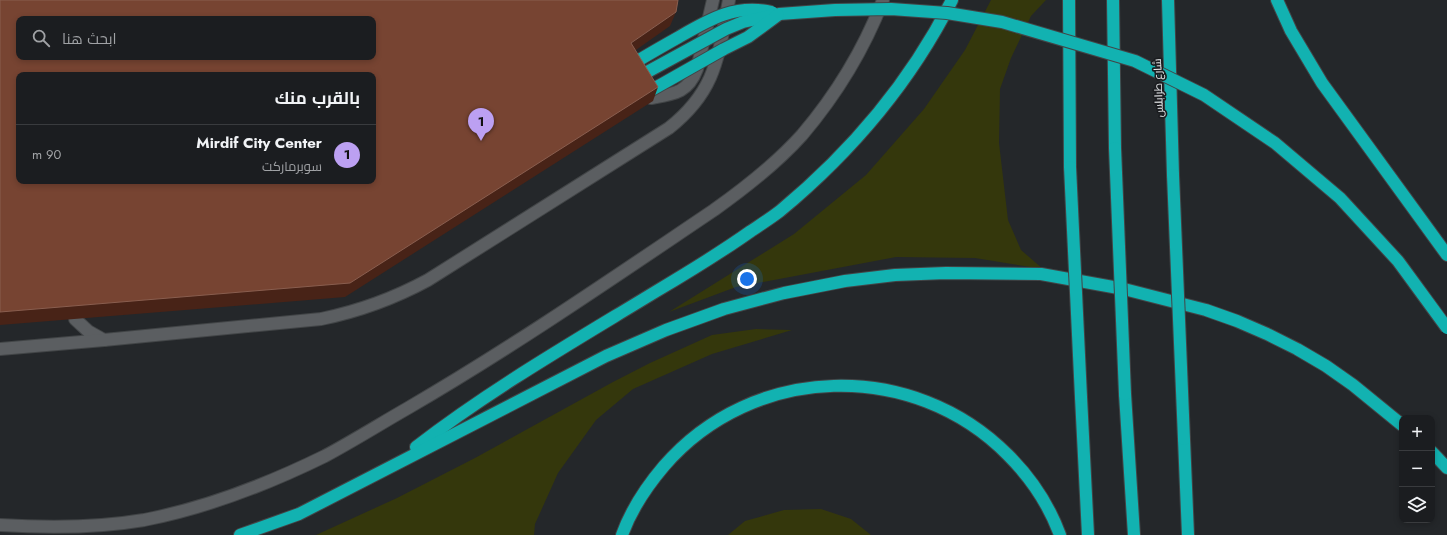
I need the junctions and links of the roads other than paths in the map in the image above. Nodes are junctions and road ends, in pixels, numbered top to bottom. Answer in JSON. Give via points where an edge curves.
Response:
{"nodes":[{"id":1,"x":713,"y":0,"type":"edge"},
{"id":2,"x":729,"y":0,"type":"edge"},
{"id":3,"x":883,"y":0,"type":"edge"},
{"id":4,"x":952,"y":0,"type":"edge"},
{"id":5,"x":1069,"y":0,"type":"edge"},
{"id":6,"x":1113,"y":0,"type":"edge"},
{"id":7,"x":1168,"y":0,"type":"edge"},
{"id":8,"x":1277,"y":0,"type":"edge"},
{"id":9,"x":779,"y":14,"type":"junction"},
{"id":10,"x":631,"y":65,"type":"edge"},
{"id":11,"x":638,"y":77,"type":"edge"},
{"id":12,"x":649,"y":95,"type":"joint"},
{"id":13,"x":1447,"y":255,"type":"edge"},
{"id":14,"x":75,"y":319,"type":"edge"},
{"id":15,"x":1447,"y":328,"type":"edge"},
{"id":16,"x":104,"y":340,"type":"junction"},
{"id":17,"x":0,"y":349,"type":"edge"},
{"id":18,"x":1399,"y":423,"type":"edge"},
{"id":19,"x":1435,"y":455,"type":"edge"},
{"id":20,"x":392,"y":466,"type":"junction"},
{"id":21,"x":1447,"y":468,"type":"edge"},
{"id":22,"x":0,"y":526,"type":"edge"},
{"id":23,"x":240,"y":535,"type":"edge"},
{"id":24,"x":622,"y":535,"type":"edge"},
{"id":25,"x":1060,"y":535,"type":"edge"},
{"id":26,"x":1088,"y":535,"type":"edge"},
{"id":27,"x":1134,"y":535,"type":"edge"},
{"id":28,"x":1188,"y":535,"type":"edge"}],
"edges":[{"from":1,"to":12,"type":"street","via":[[694,78],[679,92]]},
{"from":2,"to":16,"type":"street","via":[[716,66],[702,95],[682,118],[428,280],[376,305],[321,319]]},
{"from":3,"to":22,"type":"street","via":[[853,62],[829,100],[801,135],[745,188],[510,347],[446,386],[325,456],[272,480],[187,510],[143,520],[99,525],[54,528]]},
{"from":4,"to":20,"type":"highway","via":[[920,56],[879,113],[832,165],[779,212],[722,252],[506,383],[451,420]]},
{"from":5,"to":26,"type":"highway","bridge":true,"via":[[1070,167]]},
{"from":6,"to":27,"type":"highway","bridge":true,"via":[[1114,148]]},
{"from":7,"to":28,"type":"highway","name":"شارع طرابلس","bridge":true},
{"from":8,"to":13,"type":"highway","via":[[1291,31],[1322,83]]},
{"from":9,"to":10,"type":"highway","bridge":true,"via":[[754,10],[728,12]]},
{"from":9,"to":11,"type":"highway","bridge":true,"via":[[743,22],[726,29]]},
{"from":9,"to":12,"type":"highway","bridge":true,"via":[[748,37]]},
{"from":9,"to":15,"type":"highway","bridge":true,"via":[[891,9],[947,13],[1002,22],[1135,61],[1204,95],[1275,143],[1340,198],[1398,261]]},
{"from":14,"to":16,"type":"street","via":[[88,331]]},
{"from":16,"to":17,"type":"street"},
{"from":18,"to":20,"type":"highway","via":[[1326,366],[1267,334],[1206,310],[1124,289],[1048,276],[1004,273],[895,275],[845,281],[784,293],[710,314],[666,330],[606,356]]},
{"from":19,"to":21,"type":"highway"},
{"from":20,"to":23,"type":"highway","via":[[299,514]]},
{"from":24,"to":25,"type":"highway","via":[[637,503],[654,478],[675,454],[724,416],[781,393],[843,385],[874,387],[904,393],[936,405],[967,421],[994,441],[1019,466],[1040,493]]}]}
